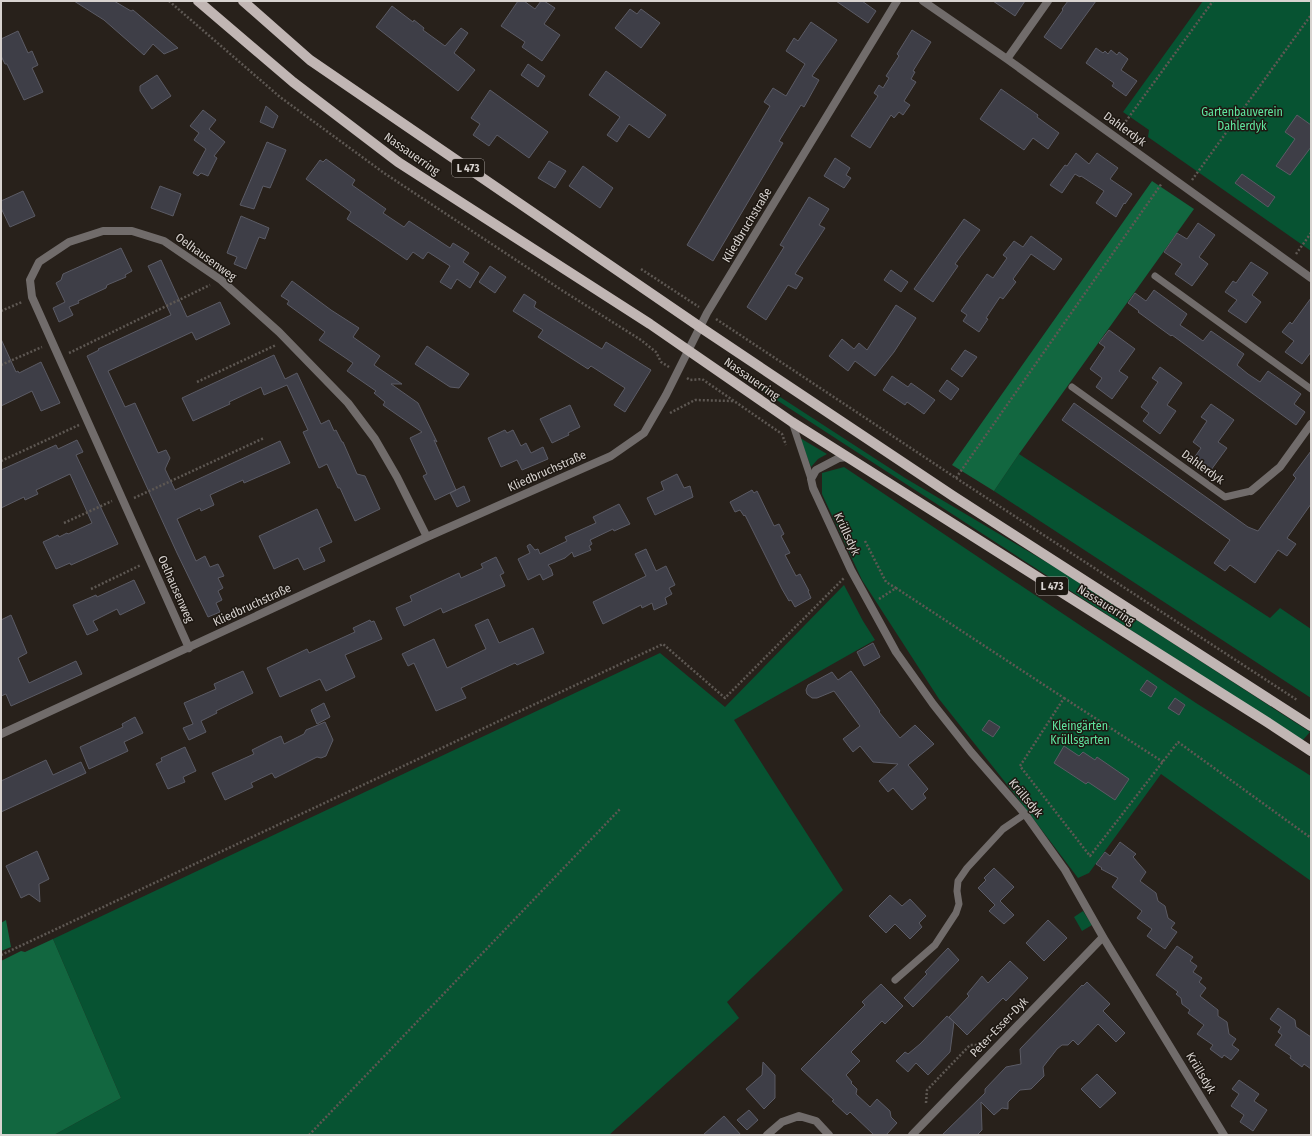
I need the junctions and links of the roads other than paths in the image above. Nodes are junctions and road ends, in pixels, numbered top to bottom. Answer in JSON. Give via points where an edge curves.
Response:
{"nodes":[{"id":1,"x":198,"y":1,"type":"edge"},
{"id":2,"x":243,"y":1,"type":"edge"},
{"id":3,"x":896,"y":1,"type":"edge"},
{"id":4,"x":924,"y":1,"type":"edge"},
{"id":5,"x":1048,"y":1,"type":"edge"},
{"id":6,"x":1007,"y":59,"type":"junction"},
{"id":7,"x":1155,"y":276,"type":"dead end"},
{"id":8,"x":1311,"y":278,"type":"edge"},
{"id":9,"x":700,"y":327,"type":"junction"},
{"id":10,"x":689,"y":351,"type":"junction"},
{"id":11,"x":1072,"y":387,"type":"dead end"},
{"id":12,"x":1311,"y":389,"type":"edge"},
{"id":13,"x":792,"y":422,"type":"junction"},
{"id":14,"x":1311,"y":424,"type":"edge"},
{"id":15,"x":847,"y":457,"type":"junction"},
{"id":16,"x":811,"y":479,"type":"junction"},
{"id":17,"x":1251,"y":490,"type":"joint"},
{"id":18,"x":427,"y":537,"type":"junction"},
{"id":19,"x":189,"y":648,"type":"junction"},
{"id":20,"x":1311,"y":726,"type":"edge"},
{"id":21,"x":1,"y":734,"type":"edge"},
{"id":22,"x":1311,"y":751,"type":"edge"},
{"id":23,"x":1025,"y":814,"type":"junction"},
{"id":24,"x":1103,"y":937,"type":"junction"},
{"id":25,"x":895,"y":980,"type":"dead end"},
{"id":26,"x":768,"y":1135,"type":"edge"},
{"id":27,"x":829,"y":1135,"type":"edge"},
{"id":28,"x":912,"y":1135,"type":"edge"},
{"id":29,"x":1224,"y":1135,"type":"edge"}],
"edges":[{"from":1,"to":10,"type":"main road","name":"Nassauerring","number":"L 473","via":[[293,82],[398,162]]},
{"from":2,"to":9,"type":"main road","name":"Nassauerring","number":"L 473","via":[[310,60]]},
{"from":3,"to":9,"type":"street","name":"Kliedbruchstraße"},
{"from":4,"to":6,"type":"street","name":"Dahlerdyk"},
{"from":5,"to":6,"type":"street"},
{"from":6,"to":8,"type":"street","name":"Dahlerdyk"},
{"from":7,"to":12,"type":"lane"},
{"from":9,"to":10,"type":"street","name":"Kliedbruchstraße"},
{"from":9,"to":20,"type":"main road","name":"Nassauerring","number":"L 473","via":[[953,496]]},
{"from":10,"to":13,"type":"main road","name":"Nassauerring","number":"L 473"},
{"from":10,"to":18,"type":"street","name":"Kliedbruchstraße","via":[[644,433],[611,456]]},
{"from":11,"to":17,"type":"lane","name":"Dahlerdyk","via":[[1225,497]]},
{"from":13,"to":15,"type":"main road","name":"Nassauerring","number":"L 473"},
{"from":13,"to":16,"type":"lane","name":"Krüllsdyk"},
{"from":14,"to":17,"type":"street","name":"Dahlerdyk","via":[[1280,467]]},
{"from":15,"to":16,"type":"street","via":[[839,458],[816,470]]},
{"from":15,"to":22,"type":"main road","name":"Nassauerring","number":"L 473"},
{"from":16,"to":23,"type":"street","name":"Krüllsdyk","via":[[851,570],[896,652],[971,752]]},
{"from":18,"to":19,"type":"street","name":"Kliedbruchstraße"},
{"from":18,"to":19,"type":"street","name":"Oelhausenweg","via":[[375,439],[348,403],[287,340],[220,280],[164,241],[132,231],[103,231],[69,242],[39,262],[30,280],[32,297]]},
{"from":19,"to":21,"type":"street","name":"Kliedbruchstraße"},
{"from":23,"to":24,"type":"street","name":"Krüllsdyk","via":[[1065,870]]},
{"from":23,"to":25,"type":"lane","via":[[1003,829],[967,868],[958,881],[959,904],[956,913],[935,945]]},
{"from":24,"to":28,"type":"street","name":"Peter-Esser-Dyk"},
{"from":24,"to":29,"type":"street","name":"Krüllsdyk"},
{"from":26,"to":27,"type":"street","via":[[782,1122],[799,1116],[816,1121]]}]}
